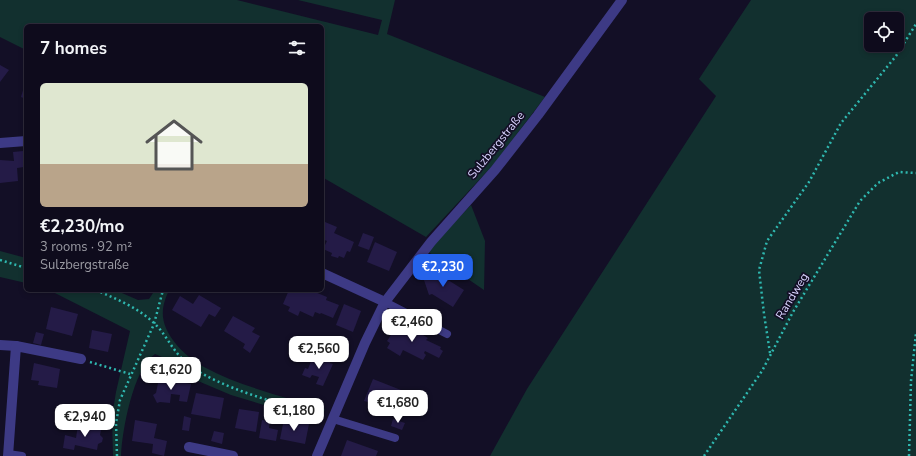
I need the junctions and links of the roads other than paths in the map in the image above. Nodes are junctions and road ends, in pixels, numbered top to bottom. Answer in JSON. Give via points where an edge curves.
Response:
{"nodes":[{"id":1,"x":622,"y":0,"type":"edge"},
{"id":2,"x":24,"y":141,"type":"edge"},
{"id":3,"x":0,"y":143,"type":"edge"},
{"id":4,"x":324,"y":274,"type":"edge"},
{"id":5,"x":385,"y":302,"type":"junction"},
{"id":6,"x":447,"y":334,"type":"dead end"},
{"id":7,"x":0,"y":345,"type":"edge"},
{"id":8,"x":16,"y":346,"type":"junction"},
{"id":9,"x":81,"y":359,"type":"road end"},
{"id":10,"x":333,"y":419,"type":"junction"},
{"id":11,"x":395,"y":438,"type":"dead end"},
{"id":12,"x":189,"y":447,"type":"dead end"},
{"id":13,"x":8,"y":455,"type":"edge"},
{"id":14,"x":22,"y":456,"type":"edge"},
{"id":15,"x":233,"y":456,"type":"edge"},
{"id":16,"x":318,"y":456,"type":"edge"}],
"edges":[{"from":1,"to":5,"type":"street","name":"Sulzbergstraße","via":[[495,170],[431,242]]},
{"from":2,"to":3,"type":"street"},
{"from":4,"to":5,"type":"street"},
{"from":5,"to":6,"type":"lane"},
{"from":5,"to":10,"type":"street","name":"Sulzbergstraße"},
{"from":7,"to":8,"type":"street"},
{"from":8,"to":9,"type":"street"},
{"from":8,"to":13,"type":"street"},
{"from":10,"to":11,"type":"lane"},
{"from":10,"to":16,"type":"street","name":"Sulzbergstraße"},
{"from":12,"to":15,"type":"street"},
{"from":13,"to":14,"type":"lane"}]}
